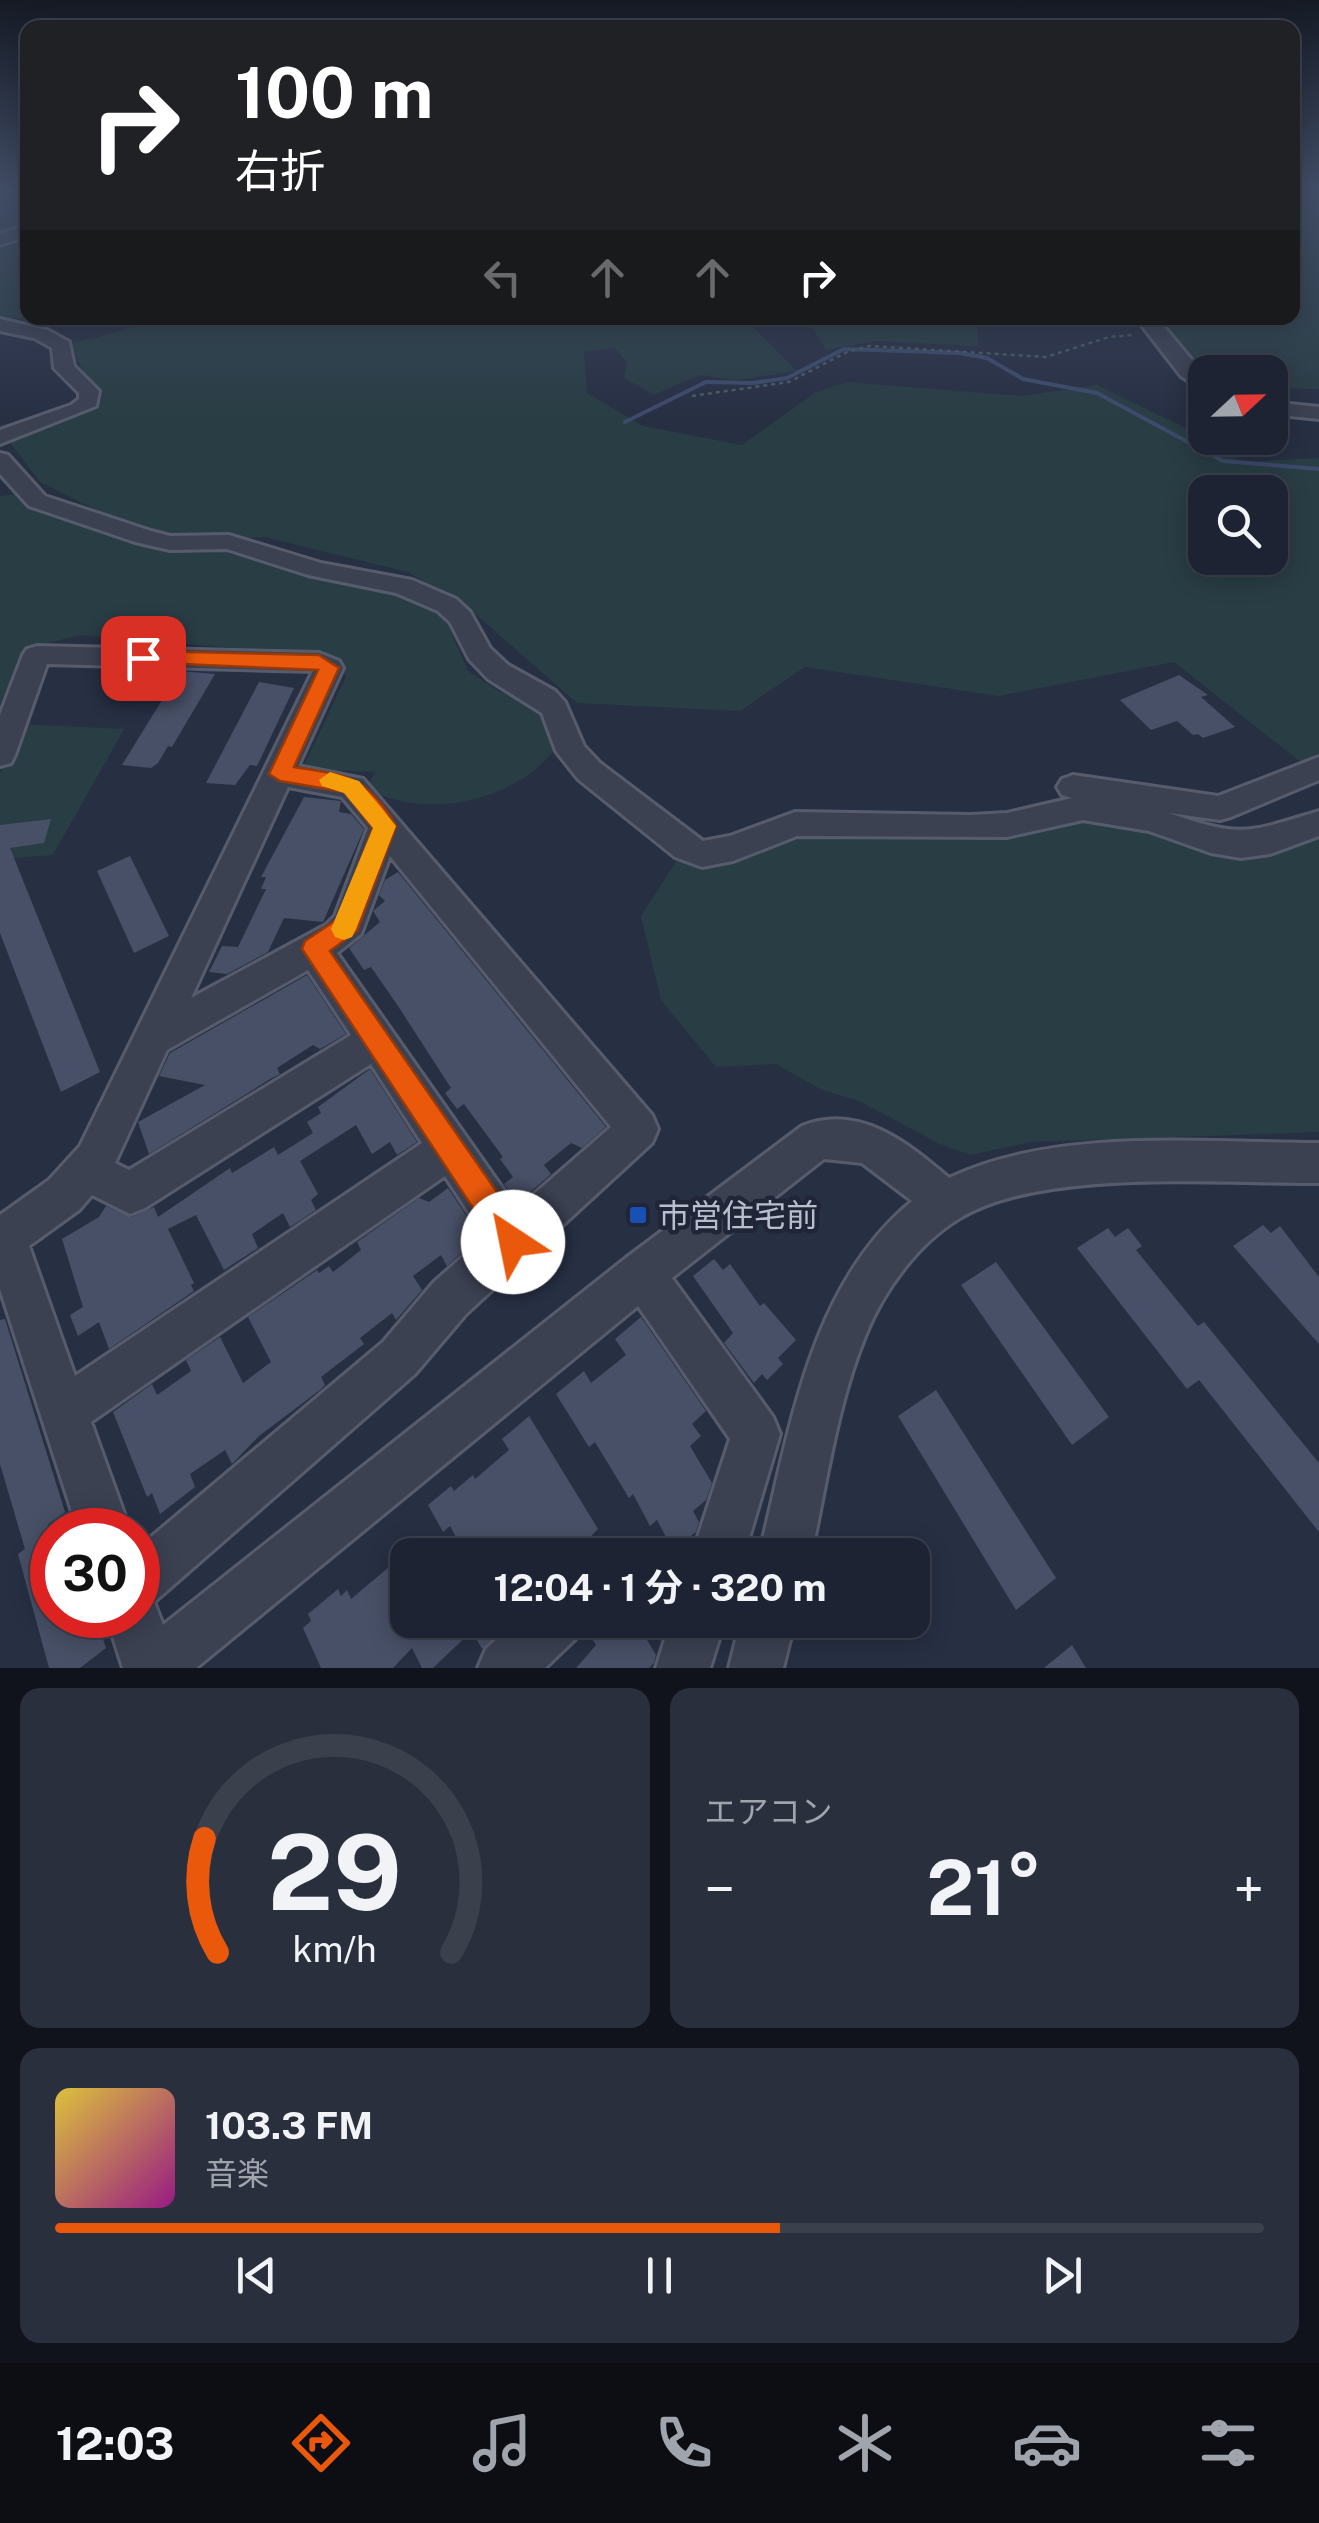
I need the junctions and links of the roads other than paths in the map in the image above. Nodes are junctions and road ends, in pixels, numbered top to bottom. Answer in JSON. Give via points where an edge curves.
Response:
{"nodes":[{"id":1,"x":0,"y":325,"type":"edge"},
{"id":2,"x":1152,"y":325,"type":"edge"},
{"id":3,"x":1188,"y":373,"type":"edge"},
{"id":4,"x":1288,"y":410,"type":"edge"},
{"id":5,"x":1319,"y":413,"type":"edge"},
{"id":6,"x":0,"y":437,"type":"edge"},
{"id":7,"x":0,"y":460,"type":"edge"},
{"id":8,"x":0,"y":755,"type":"edge"},
{"id":9,"x":1319,"y":768,"type":"edge"},
{"id":10,"x":280,"y":774,"type":"junction"},
{"id":11,"x":1073,"y":787,"type":"dead end"},
{"id":12,"x":1319,"y":824,"type":"edge"},
{"id":13,"x":385,"y":826,"type":"junction"},
{"id":14,"x":314,"y":949,"type":"junction"},
{"id":15,"x":154,"y":1038,"type":"junction"},
{"id":16,"x":376,"y":1040,"type":"junction"},
{"id":17,"x":450,"y":1148,"type":"junction"},
{"id":18,"x":1319,"y":1163,"type":"edge"},
{"id":19,"x":88,"y":1171,"type":"junction"},
{"id":20,"x":944,"y":1202,"type":"junction"},
{"id":21,"x":3,"y":1240,"type":"edge"},
{"id":22,"x":513,"y":1242,"type":"junction"},
{"id":23,"x":642,"y":1274,"type":"junction"},
{"id":24,"x":64,"y":1412,"type":"junction"},
{"id":25,"x":97,"y":1508,"type":"edge"},
{"id":26,"x":723,"y":1538,"type":"edge"},
{"id":27,"x":789,"y":1538,"type":"edge"},
{"id":28,"x":160,"y":1563,"type":"edge"},
{"id":29,"x":141,"y":1638,"type":"edge"},
{"id":30,"x":537,"y":1638,"type":"edge"},
{"id":31,"x":692,"y":1638,"type":"edge"},
{"id":32,"x":764,"y":1638,"type":"edge"},
{"id":33,"x":152,"y":1668,"type":"edge"},
{"id":34,"x":505,"y":1668,"type":"edge"},
{"id":35,"x":683,"y":1668,"type":"edge"},
{"id":36,"x":756,"y":1668,"type":"edge"}],
"edges":[{"from":1,"to":6,"type":"street","via":[[55,340],[64,368],[89,391],[89,402],[78,409]]},
{"from":2,"to":3,"type":"street"},
{"from":4,"to":5,"type":"street"},
{"from":7,"to":12,"type":"street","via":[[37,501],[70,513],[170,543],[229,542],[317,570],[402,586],[447,605],[478,653],[544,698],[571,751],[590,771],[702,854],[796,824],[971,827],[1083,808],[1242,844]]},
{"from":8,"to":10,"type":"street","via":[[37,655],[319,662],[328,674]]},
{"from":9,"to":11,"type":"street","via":[[1220,808]]},
{"from":10,"to":13,"type":"street","via":[[344,782]]},
{"from":10,"to":15,"type":"street"},
{"from":13,"to":14,"type":"street","via":[[349,924]]},
{"from":13,"to":22,"type":"street","via":[[638,1129]]},
{"from":14,"to":15,"type":"street"},
{"from":14,"to":16,"type":"street"},
{"from":15,"to":19,"type":"street"},
{"from":16,"to":17,"type":"street"},
{"from":16,"to":19,"type":"street","via":[[130,1193]]},
{"from":17,"to":22,"type":"street"},
{"from":17,"to":24,"type":"street"},
{"from":18,"to":20,"type":"street","via":[[1068,1167],[982,1186]]},
{"from":19,"to":21,"type":"street"},
{"from":20,"to":23,"type":"street","via":[[865,1141],[816,1140]]},
{"from":20,"to":27,"type":"street","via":[[890,1254],[859,1299],[833,1364]]},
{"from":21,"to":24,"type":"street"},
{"from":22,"to":28,"type":"street","via":[[450,1298],[400,1358]]},
{"from":23,"to":26,"type":"street","via":[[756,1434]]},
{"from":23,"to":33,"type":"street"},
{"from":24,"to":25,"type":"street"},
{"from":29,"to":33,"type":"street"},
{"from":30,"to":34,"type":"street"},
{"from":31,"to":35,"type":"street"},
{"from":32,"to":36,"type":"street"}]}
